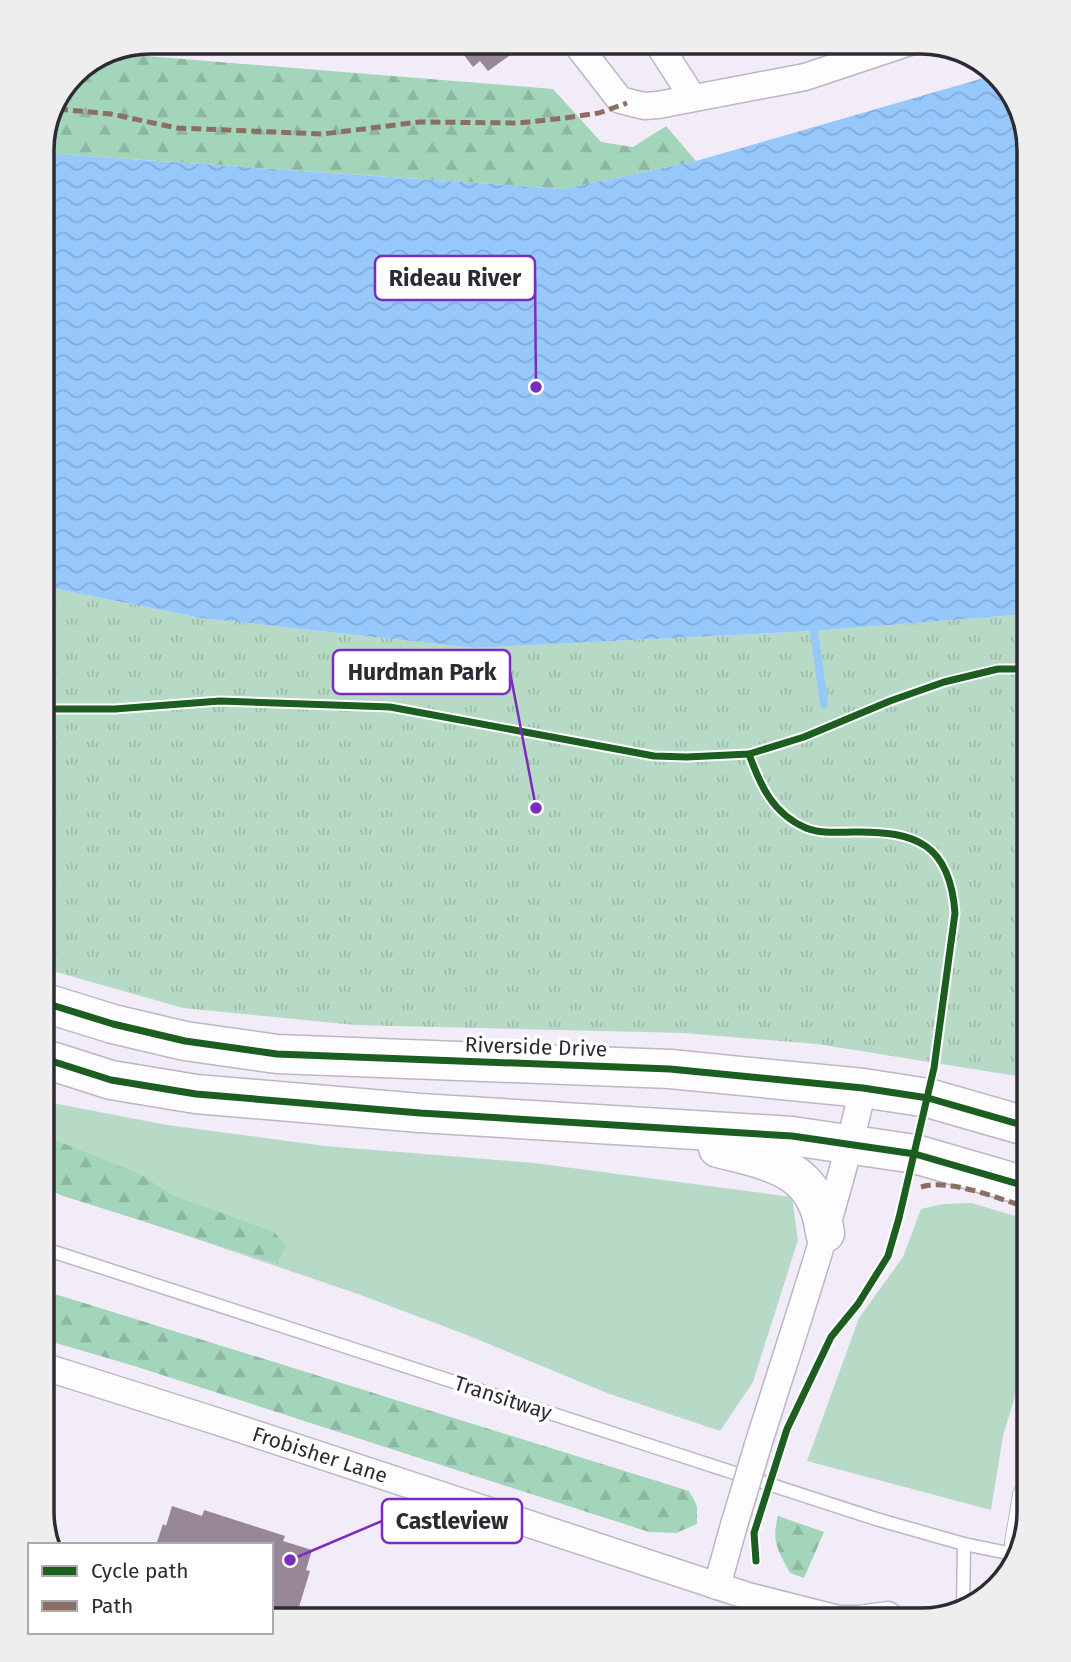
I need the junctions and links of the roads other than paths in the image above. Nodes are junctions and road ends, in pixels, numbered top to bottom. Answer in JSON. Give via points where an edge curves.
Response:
{"nodes":[{"id":1,"x":584,"y":54,"type":"edge"},
{"id":2,"x":665,"y":54,"type":"edge"},
{"id":3,"x":874,"y":54,"type":"edge"},
{"id":4,"x":693,"y":98,"type":"junction"},
{"id":5,"x":54,"y":1006,"type":"edge"},
{"id":6,"x":54,"y":1063,"type":"edge"},
{"id":7,"x":863,"y":1088,"type":"junction"},
{"id":8,"x":1017,"y":1124,"type":"edge"},
{"id":9,"x":631,"y":1125,"type":"junction"},
{"id":10,"x":851,"y":1143,"type":"junction"},
{"id":11,"x":1017,"y":1184,"type":"edge"},
{"id":12,"x":825,"y":1233,"type":"junction"},
{"id":13,"x":54,"y":1252,"type":"edge"},
{"id":14,"x":54,"y":1370,"type":"edge"},
{"id":15,"x":964,"y":1544,"type":"junction"},
{"id":16,"x":1007,"y":1553,"type":"edge"},
{"id":17,"x":717,"y":1586,"type":"junction"},
{"id":18,"x":963,"y":1598,"type":"edge"},
{"id":19,"x":798,"y":1608,"type":"edge"}],
"edges":[{"from":1,"to":4,"type":"street","via":[[620,100],[644,106]]},
{"from":2,"to":4,"type":"street"},
{"from":3,"to":4,"type":"street","via":[[805,77]]},
{"from":5,"to":7,"type":"main road","name":"Riverside Drive","via":[[186,1041],[277,1055],[670,1069]]},
{"from":6,"to":9,"type":"main road","via":[[111,1080],[195,1094]]},
{"from":7,"to":8,"type":"main road","name":"Riverside Drive","via":[[928,1098]]},
{"from":7,"to":10,"type":"street"},
{"from":9,"to":10,"type":"main road"},
{"from":9,"to":12,"type":"main road","via":[[759,1159],[787,1171],[807,1184],[816,1197]]},
{"from":10,"to":11,"type":"main road","via":[[915,1154]]},
{"from":10,"to":12,"type":"street"},
{"from":12,"to":17,"type":"street","bridge":true},
{"from":13,"to":15,"type":"lane","name":"Transitway","via":[[865,1516]]},
{"from":14,"to":17,"type":"street","name":"Frobisher Lane"},
{"from":15,"to":16,"type":"lane","name":"Transitway"},
{"from":15,"to":18,"type":"lane"},
{"from":17,"to":19,"type":"street","name":"Frobisher Lane"}]}
